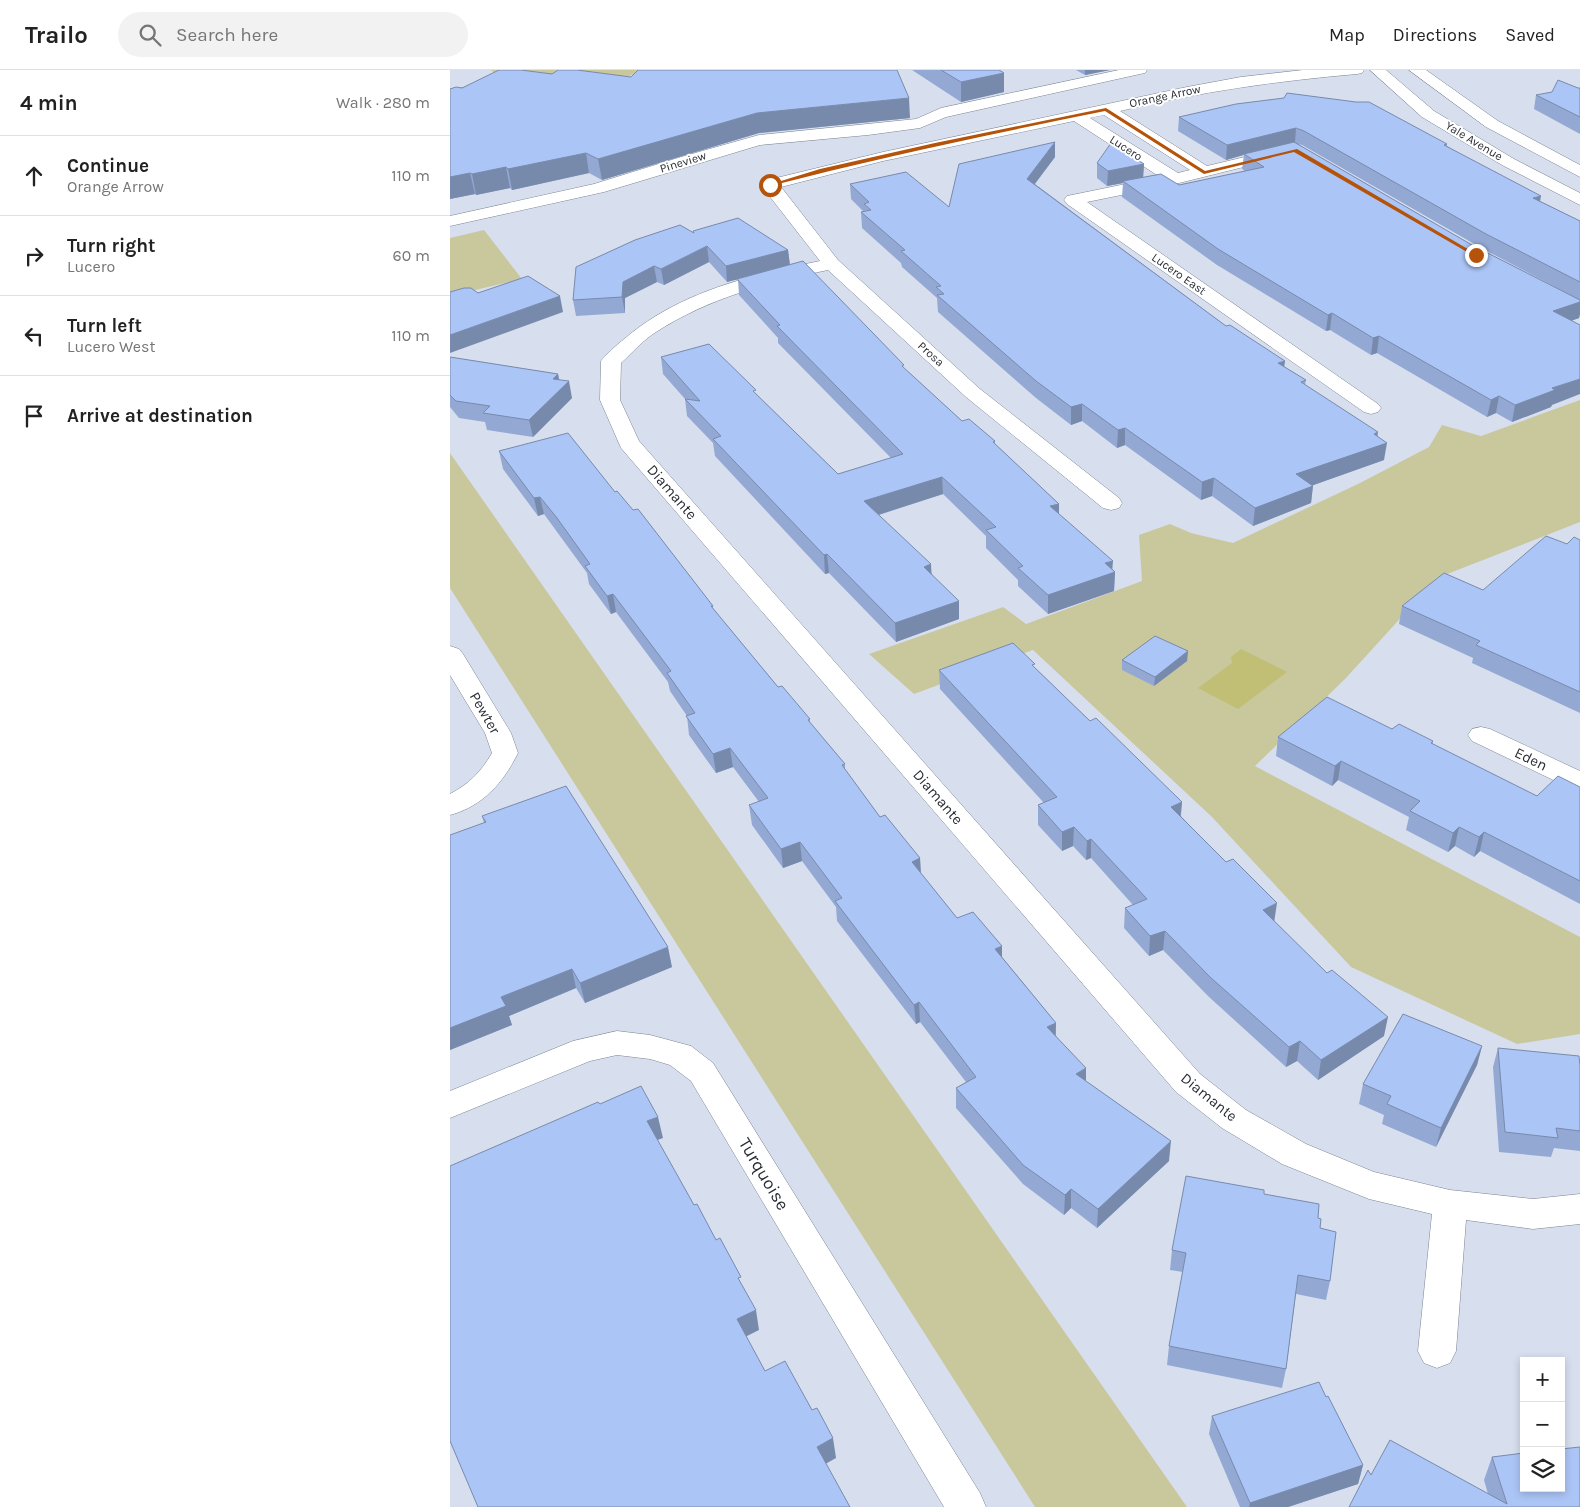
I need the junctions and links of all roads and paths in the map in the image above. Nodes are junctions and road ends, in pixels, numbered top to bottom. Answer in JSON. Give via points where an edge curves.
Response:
{"nodes":[{"id":1,"x":1140,"y":70,"type":"edge"},
{"id":2,"x":1357,"y":70,"type":"edge"},
{"id":3,"x":1377,"y":70,"type":"edge"},
{"id":4,"x":1416,"y":70,"type":"edge"},
{"id":5,"x":1106,"y":110,"type":"junction"},
{"id":6,"x":1076,"y":116,"type":"junction"},
{"id":7,"x":920,"y":123,"type":"junction"},
{"id":8,"x":935,"y":144,"type":"junction"},
{"id":9,"x":1295,"y":150,"type":"edge"},
{"id":10,"x":1204,"y":172,"type":"junction"},
{"id":11,"x":1580,"y":172,"type":"edge"},
{"id":12,"x":1175,"y":179,"type":"junction"},
{"id":13,"x":770,"y":185,"type":"joint"},
{"id":14,"x":1580,"y":200,"type":"edge"},
{"id":15,"x":450,"y":221,"type":"edge"},
{"id":16,"x":832,"y":264,"type":"junction"},
{"id":17,"x":1371,"y":408,"type":"dead end"},
{"id":18,"x":1111,"y":503,"type":"dead end"},
{"id":19,"x":450,"y":654,"type":"edge"},
{"id":20,"x":1481,"y":735,"type":"dead end"},
{"id":21,"x":1580,"y":782,"type":"edge"},
{"id":22,"x":450,"y":806,"type":"edge"},
{"id":23,"x":450,"y":1105,"type":"edge"},
{"id":24,"x":1450,"y":1204,"type":"junction"},
{"id":25,"x":1580,"y":1209,"type":"edge"},
{"id":26,"x":1437,"y":1351,"type":"dead end"},
{"id":27,"x":966,"y":1507,"type":"edge"}],
"edges":[{"from":1,"to":7,"type":"street","name":"Pineview","via":[[941,113]]},
{"from":2,"to":5,"type":"street","name":"Orange Arrow","via":[[1289,75],[1203,88]]},
{"from":3,"to":14,"type":"street","name":"Yale Avenue","via":[[1428,114]]},
{"from":4,"to":11,"type":"street","name":"Yale Avenue","via":[[1492,124]]},
{"from":5,"to":6,"type":"street","name":"Orange Arrow"},
{"from":5,"to":10,"type":"street","name":"Lucero"},
{"from":6,"to":8,"type":"street","name":"Orange Arrow"},
{"from":6,"to":12,"type":"street","name":"Lucero"},
{"from":7,"to":8,"type":"street"},
{"from":7,"to":15,"type":"street","name":"Pineview","via":[[759,140],[598,188]]},
{"from":8,"to":13,"type":"street","name":"Orange Arrow"},
{"from":9,"to":10,"type":"street"},
{"from":10,"to":12,"type":"street"},
{"from":12,"to":17,"type":"street","name":"Lucero East","via":[[1073,200]]},
{"from":13,"to":16,"type":"street","name":"Prosa"},
{"from":16,"to":18,"type":"street","name":"Prosa","via":[[973,393]]},
{"from":16,"to":24,"type":"street","name":"Diamante","via":[[764,278],[704,299],[647,329],[611,361],[610,400],[628,443],[1188,1083],[1234,1119],[1294,1154],[1369,1185]]},
{"from":19,"to":22,"type":"street","name":"Pewter","via":[[498,733],[505,753],[494,774],[475,793]]},
{"from":20,"to":21,"type":"street","name":"Eden"},
{"from":23,"to":27,"type":"street","name":"Turquoise","via":[[584,1050],[617,1043],[650,1046],[680,1055],[702,1072]]},
{"from":24,"to":25,"type":"street","name":"Diamante","via":[[1533,1214]]},
{"from":24,"to":26,"type":"street"}]}
